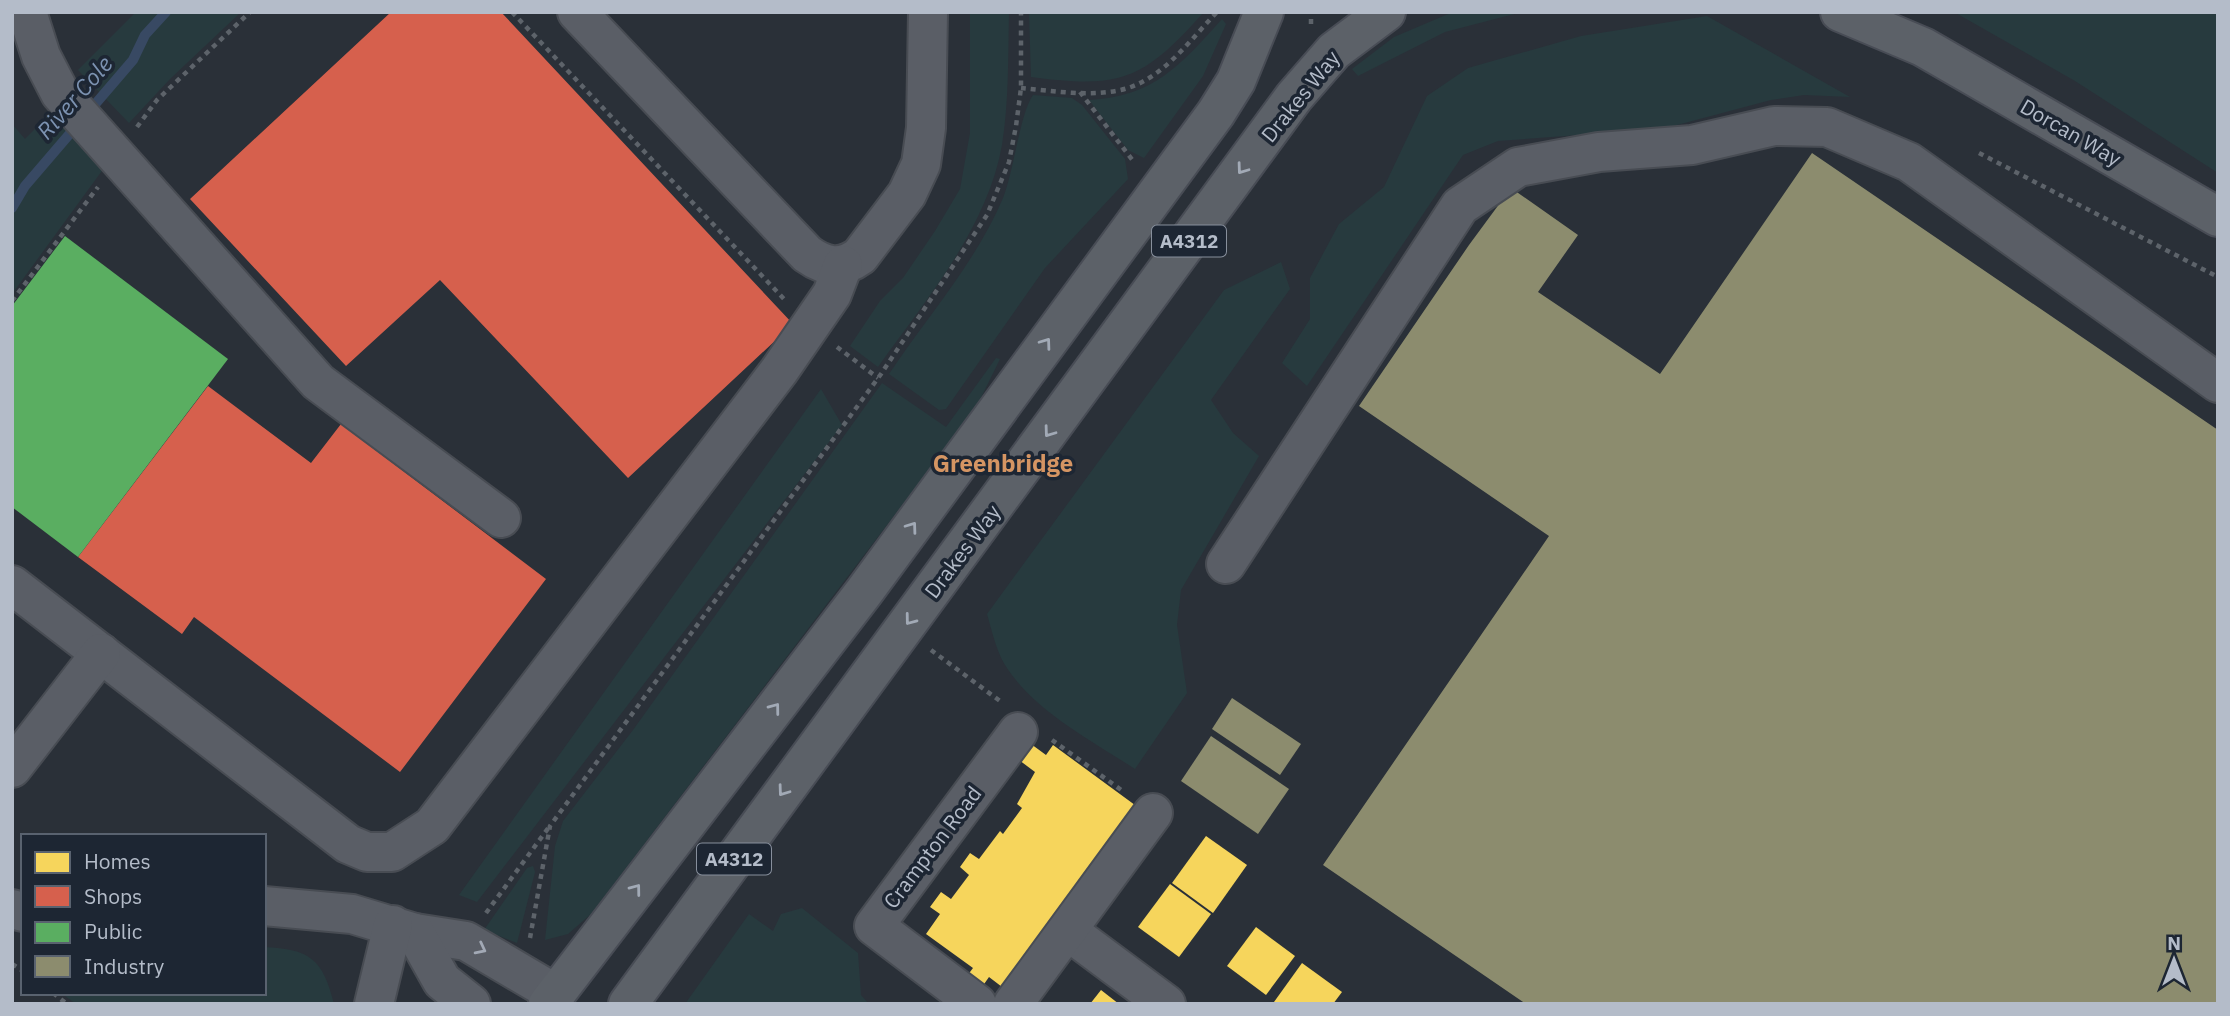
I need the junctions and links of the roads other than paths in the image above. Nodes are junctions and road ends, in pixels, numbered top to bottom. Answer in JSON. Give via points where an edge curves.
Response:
{"nodes":[{"id":1,"x":27,"y":12,"type":"edge"},
{"id":2,"x":577,"y":12,"type":"edge"},
{"id":3,"x":928,"y":12,"type":"edge"},
{"id":4,"x":1264,"y":12,"type":"edge"},
{"id":5,"x":1386,"y":12,"type":"edge"},
{"id":6,"x":1840,"y":12,"type":"edge"},
{"id":7,"x":1893,"y":12,"type":"edge"},
{"id":8,"x":1923,"y":47,"type":"junction"},
{"id":9,"x":2218,"y":217,"type":"edge"},
{"id":10,"x":843,"y":265,"type":"junction"},
{"id":11,"x":2218,"y":383,"type":"edge"},
{"id":12,"x":500,"y":518,"type":"dead end"},
{"id":13,"x":1226,"y":564,"type":"dead end"},
{"id":14,"x":12,"y":585,"type":"edge"},
{"id":15,"x":101,"y":653,"type":"junction"},
{"id":16,"x":1018,"y":732,"type":"dead end"},
{"id":17,"x":12,"y":768,"type":"edge"},
{"id":18,"x":1153,"y":813,"type":"dead end"},
{"id":19,"x":266,"y":906,"type":"edge"},
{"id":20,"x":404,"y":929,"type":"junction"},
{"id":21,"x":1068,"y":931,"type":"junction"},
{"id":22,"x":558,"y":1000,"type":"edge"},
{"id":23,"x":374,"y":1004,"type":"edge"},
{"id":24,"x":471,"y":1004,"type":"edge"},
{"id":25,"x":628,"y":1004,"type":"edge"},
{"id":26,"x":977,"y":1004,"type":"edge"},
{"id":27,"x":1013,"y":1004,"type":"edge"},
{"id":28,"x":1166,"y":1004,"type":"edge"}],
"edges":[{"from":1,"to":12,"type":"street","via":[[41,56],[60,93],[318,382]]},
{"from":2,"to":10,"type":"street","via":[[807,254],[824,265]]},
{"from":3,"to":10,"type":"street","via":[[925,145],[917,177],[860,257]]},
{"from":22,"to":4,"type":"main road","number":"A4312","one_way":true,"via":[[1216,113],[1236,81]]},
{"from":5,"to":25,"type":"main road","name":"Drakes Way","number":"A4312","one_way":true,"via":[[1334,51],[1294,97]]},
{"from":6,"to":8,"type":"main road","name":"Dorcan Way"},
{"from":7,"to":8,"type":"main road","name":"Dorcan Way"},
{"from":8,"to":9,"type":"main road","name":"Dorcan Way"},
{"from":10,"to":15,"type":"street","via":[[838,284],[810,326],[650,544],[432,826],[392,852],[367,852],[348,844]]},
{"from":11,"to":13,"type":"street","via":[[1909,162],[1827,127],[1774,125],[1692,145],[1599,152],[1518,167],[1460,206]]},
{"from":14,"to":15,"type":"street"},
{"from":15,"to":17,"type":"street"},
{"from":16,"to":26,"type":"street","name":"Crampton Road","via":[[874,926]]},
{"from":18,"to":21,"type":"street"},
{"from":19,"to":20,"type":"street","via":[[328,910]]},
{"from":20,"to":22,"type":"street","one_way":true,"via":[[466,942],[513,967]]},
{"from":20,"to":23,"type":"street"},
{"from":20,"to":24,"type":"street","via":[[442,981]]},
{"from":21,"to":27,"type":"street"},
{"from":21,"to":28,"type":"street"}]}
